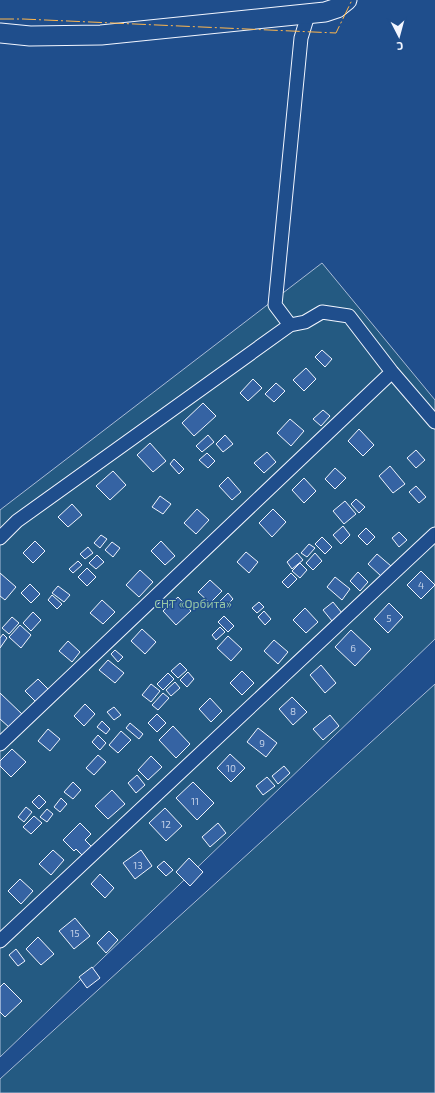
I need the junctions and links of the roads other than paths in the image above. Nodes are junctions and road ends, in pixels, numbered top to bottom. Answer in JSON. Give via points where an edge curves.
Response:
{"nodes":[{"id":1,"x":347,"y":0,"type":"edge"},
{"id":2,"x":308,"y":14,"type":"junction"},
{"id":3,"x":0,"y":33,"type":"edge"},
{"id":4,"x":290,"y":325,"type":"junction"},
{"id":5,"x":392,"y":372,"type":"junction"},
{"id":6,"x":435,"y":422,"type":"edge"},
{"id":7,"x":435,"y":534,"type":"edge"},
{"id":8,"x":0,"y":538,"type":"edge"},
{"id":9,"x":0,"y":744,"type":"edge"},
{"id":10,"x":0,"y":941,"type":"edge"}],
"edges":[{"from":1,"to":2,"type":"street","via":[[337,8]]},
{"from":2,"to":3,"type":"street","via":[[101,35],[30,36]]},
{"from":2,"to":4,"type":"street","via":[[301,38],[275,305]]},
{"from":4,"to":5,"type":"street","via":[[305,322],[322,312],[349,316]]},
{"from":4,"to":8,"type":"street","via":[[17,521]]},
{"from":5,"to":6,"type":"street"},
{"from":5,"to":9,"type":"street"},
{"from":7,"to":10,"type":"street"}]}
